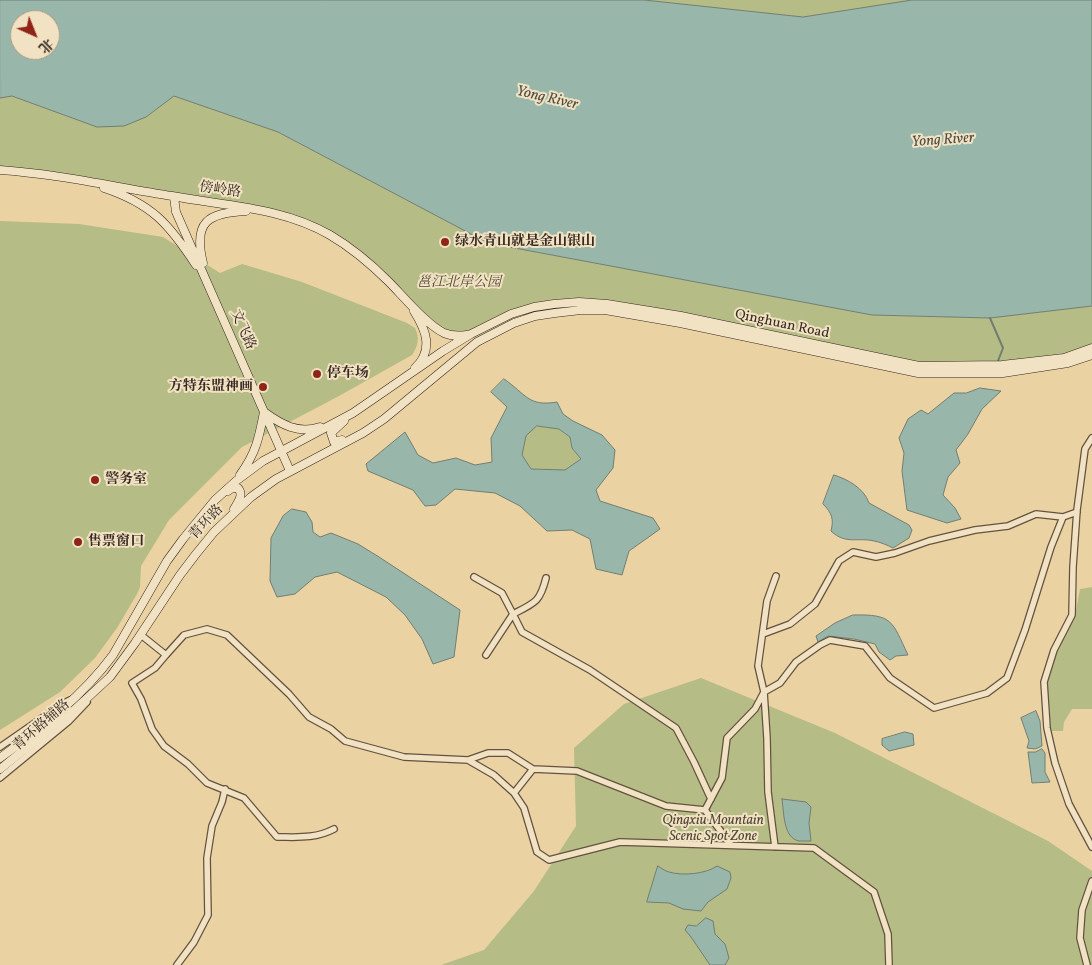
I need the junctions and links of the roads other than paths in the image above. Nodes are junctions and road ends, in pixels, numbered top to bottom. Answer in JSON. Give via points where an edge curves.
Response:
{"nodes":[{"id":1,"x":0,"y":170,"type":"edge"},
{"id":2,"x":78,"y":180,"type":"junction"},
{"id":3,"x":174,"y":197,"type":"junction"},
{"id":4,"x":262,"y":210,"type":"junction"},
{"id":5,"x":207,"y":282,"type":"junction"},
{"id":6,"x":409,"y":303,"type":"junction"},
{"id":7,"x":471,"y":334,"type":"junction"},
{"id":8,"x":1092,"y":348,"type":"edge"},
{"id":9,"x":1092,"y":355,"type":"edge"},
{"id":10,"x":394,"y":386,"type":"junction"},
{"id":11,"x":264,"y":412,"type":"junction"},
{"id":12,"x":353,"y":413,"type":"junction"},
{"id":13,"x":334,"y":424,"type":"junction"},
{"id":14,"x":363,"y":433,"type":"junction"},
{"id":15,"x":1092,"y":438,"type":"edge"},
{"id":16,"x":282,"y":451,"type":"junction"},
{"id":17,"x":290,"y":471,"type":"junction"},
{"id":18,"x":236,"y":481,"type":"junction"},
{"id":19,"x":215,"y":500,"type":"junction"},
{"id":20,"x":1077,"y":512,"type":"junction"},
{"id":21,"x":231,"y":515,"type":"junction"},
{"id":22,"x":1063,"y":517,"type":"junction"},
{"id":23,"x":776,"y":576,"type":"dead end"},
{"id":24,"x":474,"y":577,"type":"dead end"},
{"id":25,"x":546,"y":578,"type":"dead end"},
{"id":26,"x":513,"y":614,"type":"junction"},
{"id":27,"x":763,"y":634,"type":"junction"},
{"id":28,"x":141,"y":635,"type":"junction"},
{"id":29,"x":166,"y":655,"type":"junction"},
{"id":30,"x":486,"y":655,"type":"dead end"},
{"id":31,"x":97,"y":690,"type":"junction"},
{"id":32,"x":764,"y":692,"type":"junction"},
{"id":33,"x":77,"y":697,"type":"junction"},
{"id":34,"x":0,"y":747,"type":"edge"},
{"id":35,"x":0,"y":758,"type":"edge"},
{"id":36,"x":468,"y":760,"type":"junction"},
{"id":37,"x":0,"y":769,"type":"edge"},
{"id":38,"x":533,"y":770,"type":"junction"},
{"id":39,"x":0,"y":778,"type":"edge"},
{"id":40,"x":224,"y":789,"type":"junction"},
{"id":41,"x":514,"y":793,"type":"junction"},
{"id":42,"x":711,"y":799,"type":"junction"},
{"id":43,"x":705,"y":810,"type":"junction"},
{"id":44,"x":334,"y":829,"type":"dead end"},
{"id":45,"x":732,"y":845,"type":"junction"},
{"id":46,"x":775,"y":847,"type":"junction"},
{"id":47,"x":1092,"y":847,"type":"edge"},
{"id":48,"x":1092,"y":881,"type":"edge"},
{"id":49,"x":177,"y":965,"type":"edge"},
{"id":50,"x":889,"y":965,"type":"edge"},
{"id":51,"x":1087,"y":965,"type":"edge"}],
"edges":[{"from":1,"to":2,"type":"main road","name":"傍岭路"},
{"from":2,"to":3,"type":"main road","name":"傍岭路"},
{"from":2,"to":5,"type":"main road","via":[[125,195],[152,212],[173,232]]},
{"from":3,"to":4,"type":"main road","name":"傍岭路"},
{"from":3,"to":5,"type":"main road","name":"文飞路","via":[[176,212]]},
{"from":4,"to":5,"type":"main road","via":[[220,214],[204,227],[199,242]]},
{"from":4,"to":6,"type":"main road","name":"傍岭路","via":[[304,222],[328,234],[369,262]]},
{"from":5,"to":11,"type":"main road","name":"文飞路"},
{"from":6,"to":7,"type":"main road","via":[[443,333]]},
{"from":6,"to":10,"type":"main road","via":[[423,326],[426,350],[419,364]]},
{"from":7,"to":8,"type":"main road","name":"Qinghuan Road","via":[[511,314],[534,307],[579,302],[681,316],[918,366],[1002,366],[1064,358]]},
{"from":7,"to":10,"type":"main road","name":"青环路"},
{"from":9,"to":14,"type":"main road","name":"Qinghuan Road","via":[[1068,363],[1002,373],[918,373],[680,323],[604,310],[581,310],[535,316],[496,331],[477,342],[404,404]]},
{"from":10,"to":12,"type":"main road","name":"青环路"},
{"from":11,"to":13,"type":"main road","via":[[297,430]]},
{"from":11,"to":16,"type":"main road","name":"文飞路"},
{"from":11,"to":18,"type":"main road","via":[[251,460]]},
{"from":12,"to":13,"type":"main road","name":"青环路"},
{"from":12,"to":14,"type":"main road","via":[[331,433],[334,442]]},
{"from":13,"to":16,"type":"main road","name":"青环路"},
{"from":14,"to":17,"type":"main road","name":"青环路"},
{"from":15,"to":20,"type":"street","via":[[1085,449]]},
{"from":16,"to":17,"type":"main road","name":"文飞路"},
{"from":16,"to":18,"type":"main road","name":"青环路"},
{"from":17,"to":21,"type":"main road","name":"青环路"},
{"from":18,"to":19,"type":"main road","name":"青环路"},
{"from":19,"to":21,"type":"main road","via":[[232,488],[238,488],[241,496]]},
{"from":19,"to":33,"type":"main road","name":"青环路","via":[[167,561],[113,655]]},
{"from":20,"to":22,"type":"street"},
{"from":20,"to":47,"type":"street","via":[[1072,615],[1054,650],[1044,682],[1047,728],[1055,763],[1069,804]]},
{"from":21,"to":28,"type":"main road","name":"青环路","via":[[196,554]]},
{"from":22,"to":27,"type":"street","via":[[1036,514],[1008,526],[929,541],[895,554],[876,556],[854,552],[839,561],[815,604],[790,624]]},
{"from":22,"to":32,"type":"street","via":[[1007,678],[987,693],[934,708],[890,678],[865,646],[830,640],[796,662],[780,683]]},
{"from":23,"to":27,"type":"street","via":[[767,601]]},
{"from":24,"to":26,"type":"street","via":[[502,593]]},
{"from":25,"to":26,"type":"street","via":[[542,594],[532,604]]},
{"from":26,"to":30,"type":"street"},
{"from":26,"to":42,"type":"street","via":[[522,632],[590,670],[676,728]]},
{"from":27,"to":32,"type":"street","via":[[758,666]]},
{"from":28,"to":29,"type":"street"},
{"from":28,"to":31,"type":"main road","name":"青环路"},
{"from":29,"to":36,"type":"street","via":[[184,635],[207,629],[227,635],[309,716],[345,741],[404,758]]},
{"from":29,"to":40,"type":"street","via":[[155,668],[132,683],[152,729],[164,746],[206,783]]},
{"from":31,"to":37,"type":"main road","name":"青环路"},
{"from":31,"to":39,"type":"street","name":"青环路辅路","via":[[72,718]]},
{"from":32,"to":42,"type":"street","via":[[755,708],[727,738],[722,778]]},
{"from":32,"to":46,"type":"street","via":[[768,792]]},
{"from":33,"to":34,"type":"street"},
{"from":33,"to":35,"type":"main road","name":"青环路"},
{"from":36,"to":38,"type":"street","via":[[488,753],[508,752]]},
{"from":36,"to":41,"type":"street","via":[[494,775]]},
{"from":38,"to":41,"type":"street"},
{"from":38,"to":43,"type":"street","via":[[577,771],[666,806]]},
{"from":40,"to":44,"type":"street","via":[[244,798],[277,837],[322,835]]},
{"from":40,"to":49,"type":"street","via":[[212,826],[207,858],[208,915]]},
{"from":41,"to":45,"type":"street","via":[[524,808],[537,852],[549,860],[620,842]]},
{"from":42,"to":43,"type":"street"},
{"from":43,"to":45,"type":"street"},
{"from":45,"to":46,"type":"street"},
{"from":46,"to":50,"type":"street","via":[[814,848],[874,892],[888,934]]},
{"from":48,"to":51,"type":"street","via":[[1082,910],[1080,938]]}]}
